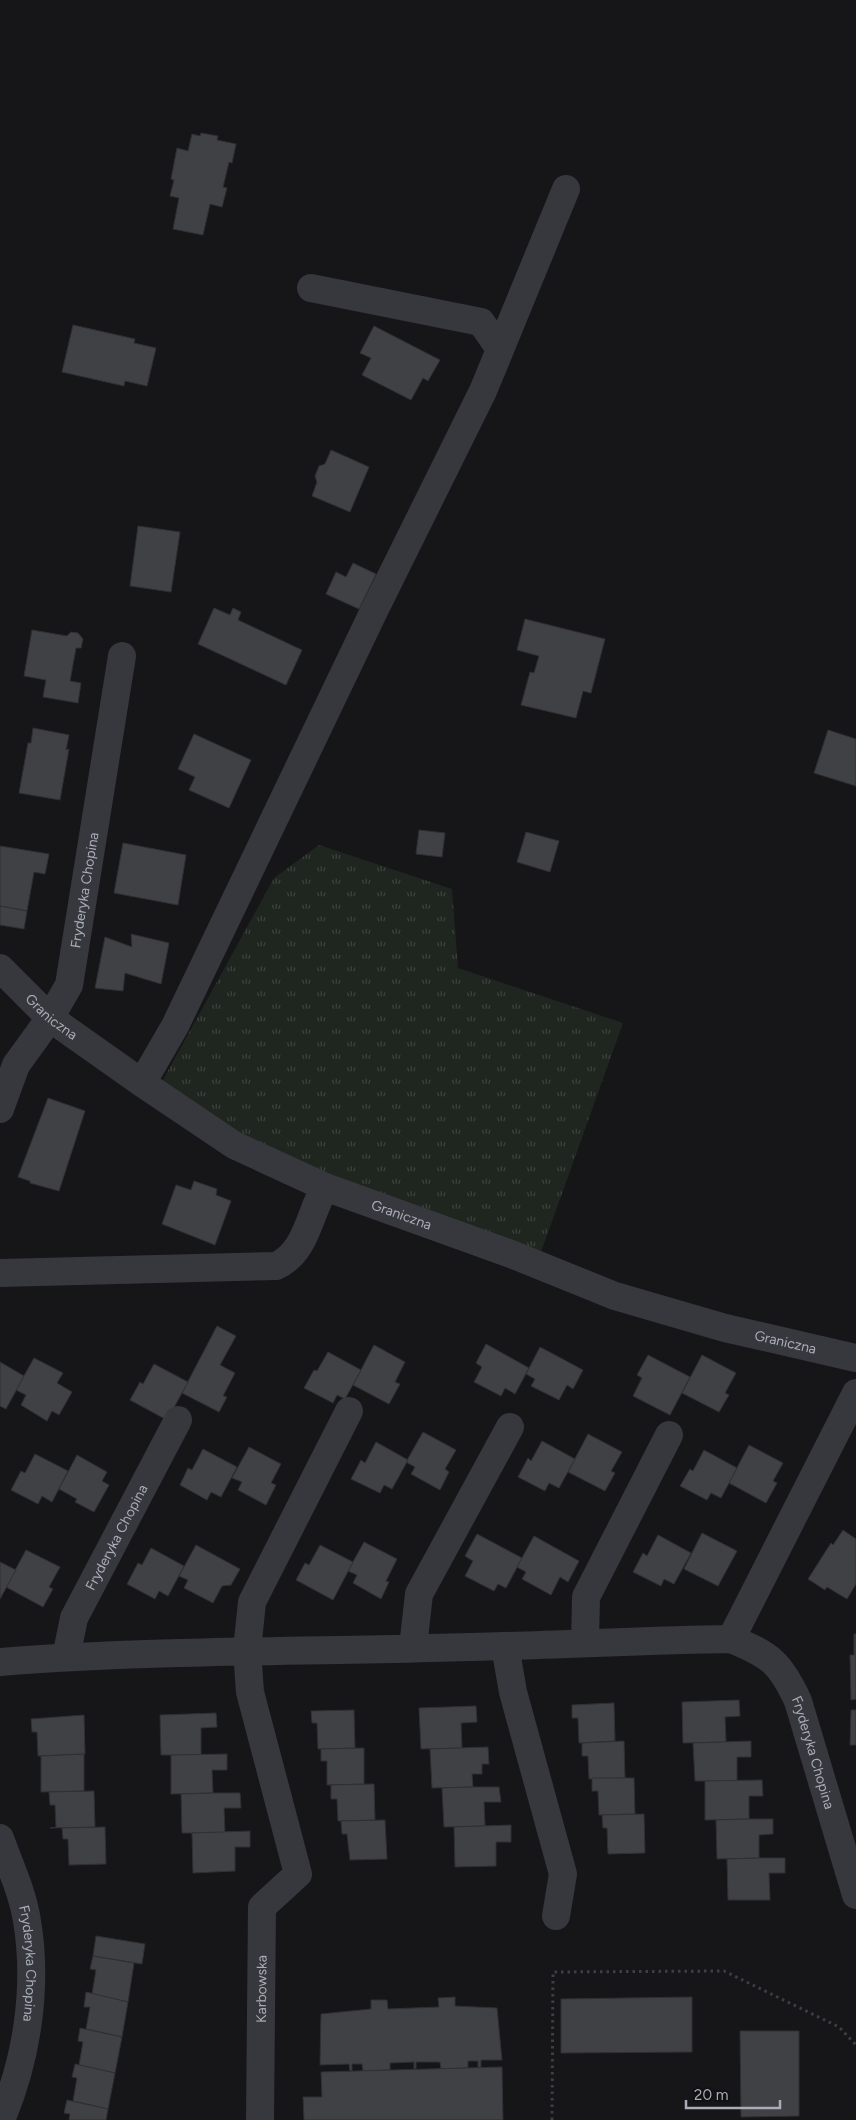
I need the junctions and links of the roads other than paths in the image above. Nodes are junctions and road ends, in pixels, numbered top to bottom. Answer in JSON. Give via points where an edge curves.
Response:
{"nodes":[{"id":1,"x":566,"y":189,"type":"dead end"},
{"id":2,"x":311,"y":288,"type":"dead end"},
{"id":3,"x":500,"y":349,"type":"junction"},
{"id":4,"x":122,"y":656,"type":"dead end"},
{"id":5,"x":0,"y":968,"type":"edge"},
{"id":6,"x":50,"y":1018,"type":"junction"},
{"id":7,"x":142,"y":1084,"type":"junction"},
{"id":8,"x":0,"y":1109,"type":"edge"},
{"id":9,"x":325,"y":1187,"type":"junction"},
{"id":10,"x":0,"y":1273,"type":"edge"},
{"id":11,"x":856,"y":1358,"type":"edge"},
{"id":12,"x":856,"y":1393,"type":"edge"},
{"id":13,"x":349,"y":1411,"type":"dead end"},
{"id":14,"x":178,"y":1420,"type":"dead end"},
{"id":15,"x":510,"y":1427,"type":"dead end"},
{"id":16,"x":669,"y":1435,"type":"dead end"},
{"id":17,"x":731,"y":1639,"type":"junction"},
{"id":18,"x":586,"y":1642,"type":"junction"},
{"id":19,"x":505,"y":1646,"type":"junction"},
{"id":20,"x":413,"y":1647,"type":"junction"},
{"id":21,"x":247,"y":1650,"type":"junction"},
{"id":22,"x":66,"y":1657,"type":"junction"},
{"id":23,"x":0,"y":1662,"type":"edge"},
{"id":24,"x":0,"y":1838,"type":"edge"},
{"id":25,"x":856,"y":1895,"type":"edge"},
{"id":26,"x":556,"y":1916,"type":"dead end"},
{"id":27,"x":1,"y":2120,"type":"edge"},
{"id":28,"x":260,"y":2120,"type":"edge"}],
"edges":[{"from":1,"to":3,"type":"street"},
{"from":2,"to":3,"type":"street","via":[[481,322]]},
{"from":3,"to":7,"type":"street","via":[[483,391],[179,1017]]},
{"from":4,"to":6,"type":"street","name":"Fryderyka Chopina","via":[[69,985]]},
{"from":5,"to":6,"type":"street","name":"Graniczna"},
{"from":6,"to":7,"type":"street","name":"Graniczna"},
{"from":6,"to":8,"type":"street","name":"Fryderyka Chopina","via":[[16,1065]]},
{"from":7,"to":9,"type":"street","name":"Graniczna","via":[[234,1145]]},
{"from":9,"to":10,"type":"street","via":[[315,1203],[298,1249],[288,1261],[276,1266]]},
{"from":9,"to":11,"type":"street","name":"Graniczna","via":[[511,1254],[615,1296],[725,1328]]},
{"from":12,"to":17,"type":"street"},
{"from":13,"to":21,"type":"street","via":[[252,1602]]},
{"from":14,"to":22,"type":"street","name":"Fryderyka Chopina","via":[[74,1618]]},
{"from":15,"to":20,"type":"street","via":[[420,1594]]},
{"from":16,"to":18,"type":"street","via":[[586,1597]]},
{"from":17,"to":18,"type":"street","name":"Fryderyka Chopina"},
{"from":17,"to":25,"type":"street","name":"Fryderyka Chopina","via":[[761,1651],[786,1674],[798,1700]]},
{"from":18,"to":19,"type":"street","name":"Fryderyka Chopina"},
{"from":19,"to":20,"type":"street","name":"Fryderyka Chopina"},
{"from":19,"to":26,"type":"street","via":[[513,1692],[563,1874]]},
{"from":20,"to":21,"type":"street","name":"Fryderyka Chopina"},
{"from":21,"to":22,"type":"street","name":"Fryderyka Chopina"},
{"from":21,"to":28,"type":"street","name":"Karbowska","via":[[250,1692],[298,1874],[262,1907]]},
{"from":22,"to":23,"type":"street","name":"Fryderyka Chopina"},
{"from":24,"to":27,"type":"street","name":"Fryderyka Chopina","via":[[27,1920],[32,1964],[30,2014],[13,2092]]}]}
